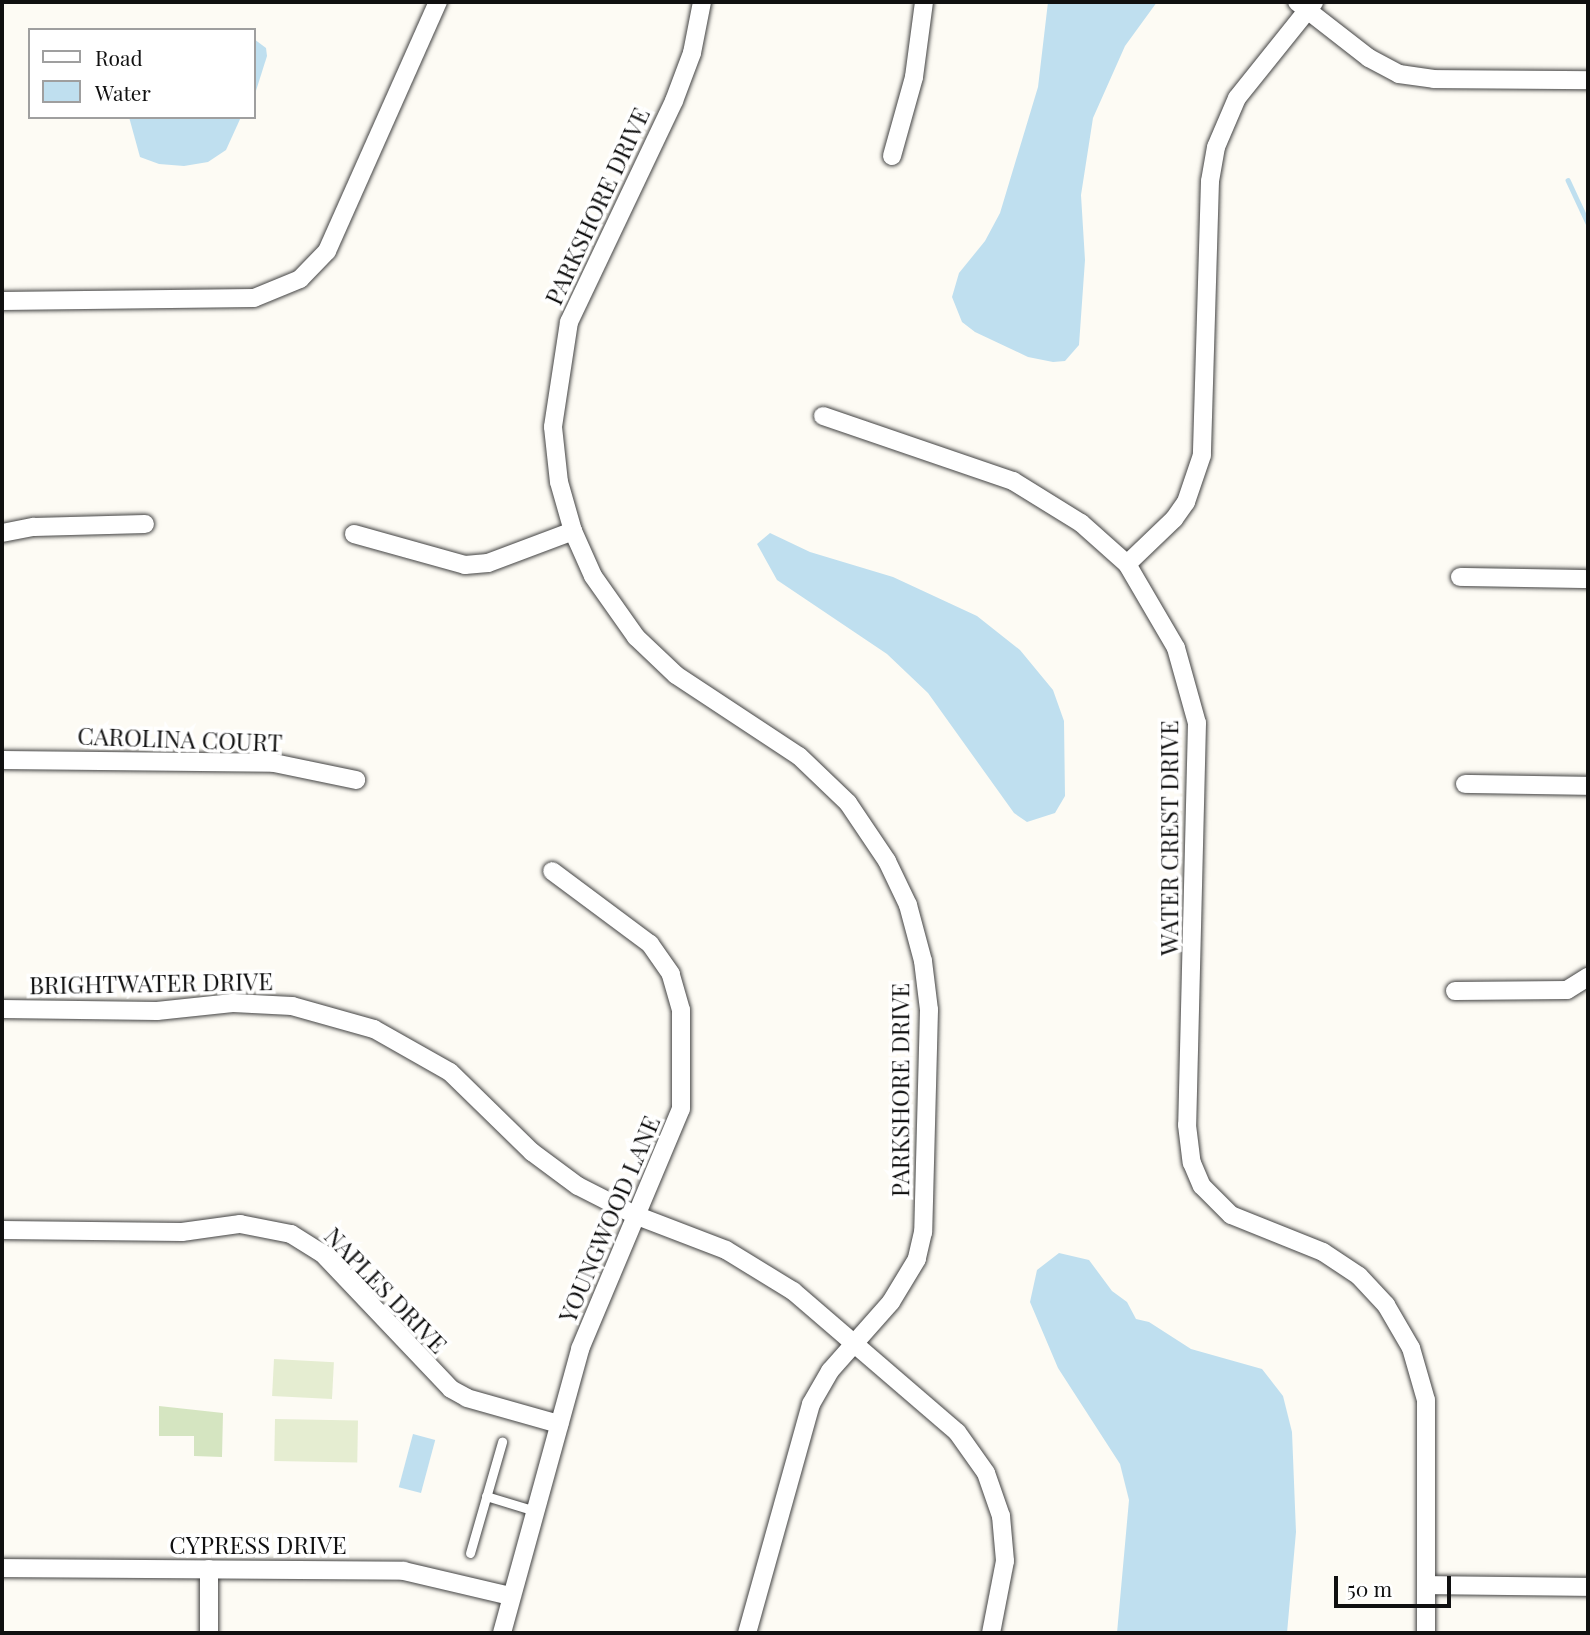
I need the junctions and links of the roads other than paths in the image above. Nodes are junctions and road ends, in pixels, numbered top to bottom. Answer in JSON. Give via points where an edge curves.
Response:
{"nodes":[{"id":1,"x":438,"y":2,"type":"edge"},
{"id":2,"x":702,"y":2,"type":"edge"},
{"id":3,"x":923,"y":2,"type":"edge"},
{"id":4,"x":1306,"y":5,"type":"edge"},
{"id":5,"x":1588,"y":80,"type":"edge"},
{"id":6,"x":891,"y":156,"type":"dead end"},
{"id":7,"x":2,"y":301,"type":"edge"},
{"id":8,"x":823,"y":416,"type":"dead end"},
{"id":9,"x":145,"y":524,"type":"dead end"},
{"id":10,"x":573,"y":531,"type":"junction"},
{"id":11,"x":2,"y":533,"type":"edge"},
{"id":12,"x":354,"y":534,"type":"dead end"},
{"id":13,"x":1127,"y":564,"type":"junction"},
{"id":14,"x":1460,"y":577,"type":"dead end"},
{"id":15,"x":1588,"y":579,"type":"edge"},
{"id":16,"x":2,"y":760,"type":"edge"},
{"id":17,"x":356,"y":780,"type":"dead end"},
{"id":18,"x":1465,"y":785,"type":"dead end"},
{"id":19,"x":1588,"y":786,"type":"edge"},
{"id":20,"x":552,"y":871,"type":"dead end"},
{"id":21,"x":1588,"y":977,"type":"edge"},
{"id":22,"x":1455,"y":990,"type":"dead end"},
{"id":23,"x":2,"y":1009,"type":"edge"},
{"id":24,"x":635,"y":1215,"type":"junction"},
{"id":25,"x":2,"y":1230,"type":"edge"},
{"id":26,"x":854,"y":1346,"type":"junction"},
{"id":27,"x":559,"y":1424,"type":"junction"},
{"id":28,"x":502,"y":1442,"type":"dead end"},
{"id":29,"x":486,"y":1496,"type":"junction"},
{"id":30,"x":535,"y":1511,"type":"junction"},
{"id":31,"x":470,"y":1553,"type":"dead end"},
{"id":32,"x":2,"y":1569,"type":"edge"},
{"id":33,"x":209,"y":1569,"type":"junction"},
{"id":34,"x":1427,"y":1585,"type":"junction"},
{"id":35,"x":1588,"y":1587,"type":"edge"},
{"id":36,"x":511,"y":1596,"type":"junction"},
{"id":37,"x":209,"y":1633,"type":"edge"},
{"id":38,"x":502,"y":1633,"type":"edge"},
{"id":39,"x":747,"y":1633,"type":"edge"},
{"id":40,"x":990,"y":1633,"type":"edge"},
{"id":41,"x":1426,"y":1633,"type":"edge"}],
"edges":[{"from":1,"to":7,"type":"street","via":[[327,251],[300,279],[254,299]]},
{"from":2,"to":10,"type":"street","name":"PARKSHORE DRIVE","via":[[692,53],[674,101],[569,322],[553,427],[559,482]]},
{"from":3,"to":6,"type":"street","via":[[915,77]]},
{"from":4,"to":5,"type":"street","via":[[1369,58],[1399,74],[1434,79]]},
{"from":4,"to":13,"type":"street","via":[[1237,98],[1216,147],[1210,181],[1202,455],[1186,502],[1165,530]]},
{"from":8,"to":13,"type":"street","name":"WATER CREST DRIVE","via":[[1013,481],[1081,523]]},
{"from":9,"to":11,"type":"street","via":[[34,527]]},
{"from":10,"to":12,"type":"street","via":[[488,563],[465,565]]},
{"from":10,"to":26,"type":"street","name":"PARKSHORE DRIVE","via":[[593,576],[636,637],[676,675],[799,757],[848,803],[887,861],[908,905],[923,961],[929,1010],[923,1232],[917,1259],[891,1302]]},
{"from":13,"to":34,"type":"street","name":"WATER CREST DRIVE","via":[[1176,648],[1196,723],[1196,902],[1187,1125],[1192,1163],[1202,1186],[1231,1215],[1343,1264],[1374,1291],[1398,1322],[1426,1400]]},
{"from":14,"to":15,"type":"street"},
{"from":16,"to":17,"type":"street","name":"CAROLINA COURT","via":[[238,761]]},
{"from":18,"to":19,"type":"street"},
{"from":20,"to":24,"type":"street","name":"YOUNGWOOD LANE","via":[[650,944],[677,988],[681,1109]]},
{"from":21,"to":22,"type":"street","via":[[1567,990]]},
{"from":23,"to":24,"type":"street","name":"BRIGHTWATER DRIVE","via":[[157,1011],[242,1003],[292,1006],[346,1019],[405,1044],[450,1072],[554,1170]]},
{"from":24,"to":26,"type":"street","name":"BRIGHTWATER DRIVE","via":[[747,1262],[793,1291]]},
{"from":24,"to":27,"type":"street","name":"YOUNGWOOD LANE","via":[[580,1349]]},
{"from":25,"to":27,"type":"street","name":"NAPLES DRIVE","via":[[182,1232],[240,1224],[282,1231],[322,1253],[451,1389]]},
{"from":26,"to":39,"type":"street","name":"PARKSHORE DRIVE","via":[[830,1371],[807,1413]]},
{"from":26,"to":40,"type":"street","name":"BRIGHTWATER DRIVE","via":[[957,1432],[986,1473],[1001,1516],[1006,1561]]},
{"from":27,"to":30,"type":"street","name":"YOUNGWOOD LANE"},
{"from":28,"to":29,"type":"lane"},
{"from":29,"to":30,"type":"lane"},
{"from":29,"to":31,"type":"lane"},
{"from":30,"to":36,"type":"street","name":"YOUNGWOOD LANE"},
{"from":32,"to":33,"type":"street","name":"CYPRESS DRIVE"},
{"from":33,"to":36,"type":"street","name":"CYPRESS DRIVE","via":[[404,1571]]},
{"from":33,"to":37,"type":"street"},
{"from":34,"to":35,"type":"street"},
{"from":34,"to":41,"type":"street","name":"WATER CREST DRIVE"},
{"from":36,"to":38,"type":"street","name":"YOUNGWOOD LANE"}]}
